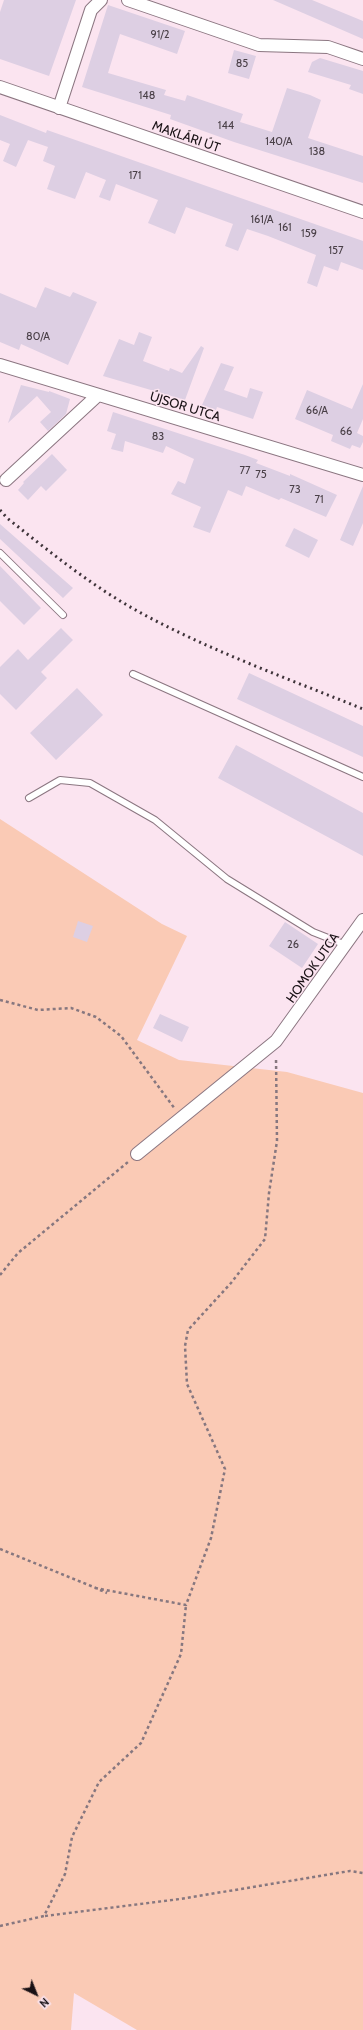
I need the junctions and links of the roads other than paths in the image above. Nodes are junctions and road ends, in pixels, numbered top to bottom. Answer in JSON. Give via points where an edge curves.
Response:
{"nodes":[{"id":1,"x":101,"y":0,"type":"edge"},
{"id":2,"x":128,"y":0,"type":"edge"},
{"id":3,"x":137,"y":3,"type":"edge"},
{"id":4,"x":91,"y":5,"type":"edge"},
{"id":5,"x":363,"y":59,"type":"edge"},
{"id":6,"x":0,"y":87,"type":"edge"},
{"id":7,"x":59,"y":108,"type":"junction"},
{"id":8,"x":363,"y":212,"type":"edge"},
{"id":9,"x":0,"y":365,"type":"edge"},
{"id":10,"x":98,"y":395,"type":"junction"},
{"id":11,"x":363,"y":475,"type":"edge"},
{"id":12,"x":6,"y":480,"type":"dead end"},
{"id":13,"x":0,"y":553,"type":"edge"},
{"id":14,"x":63,"y":615,"type":"dead end"},
{"id":15,"x":133,"y":674,"type":"dead end"},
{"id":16,"x":363,"y":776,"type":"edge"},
{"id":17,"x":30,"y":798,"type":"dead end"},
{"id":18,"x":363,"y":920,"type":"edge"},
{"id":19,"x":346,"y":945,"type":"junction"},
{"id":20,"x":137,"y":1154,"type":"road end"}],
"edges":[{"from":1,"to":4,"type":"street"},
{"from":2,"to":3,"type":"street"},
{"from":3,"to":5,"type":"street","via":[[259,45],[328,47]]},
{"from":4,"to":7,"type":"street"},
{"from":6,"to":7,"type":"street","name":"MAKLÁRI ÚT"},
{"from":7,"to":8,"type":"street","name":"MAKLÁRI ÚT"},
{"from":9,"to":10,"type":"street","name":"ÚJSOR UTCA"},
{"from":10,"to":11,"type":"street","name":"ÚJSOR UTCA"},
{"from":10,"to":12,"type":"street"},
{"from":13,"to":14,"type":"lane"},
{"from":15,"to":16,"type":"lane"},
{"from":17,"to":19,"type":"lane","via":[[60,780],[90,783],[156,820],[227,879],[313,932]]},
{"from":18,"to":19,"type":"street","name":"HOMOK UTCA"},
{"from":19,"to":20,"type":"street","name":"HOMOK UTCA","via":[[276,1041]]}]}
